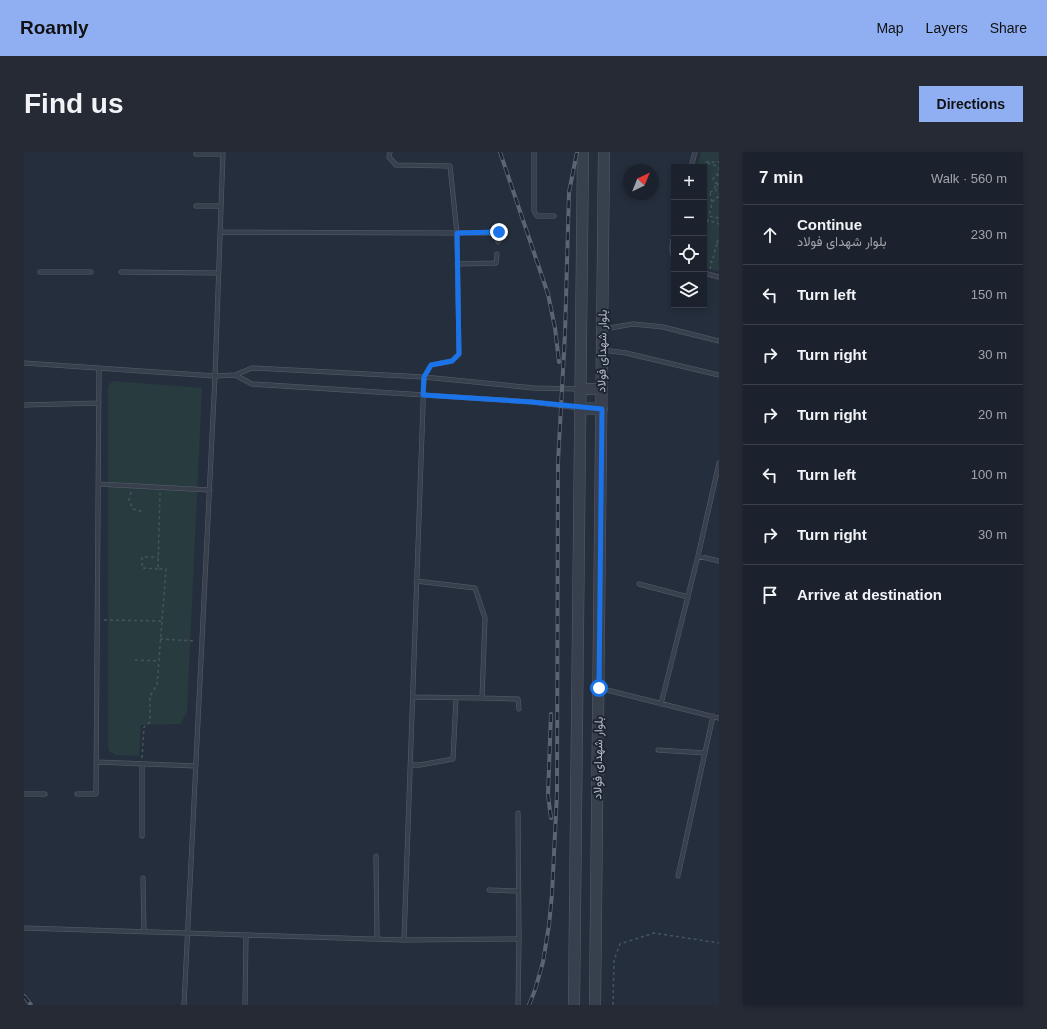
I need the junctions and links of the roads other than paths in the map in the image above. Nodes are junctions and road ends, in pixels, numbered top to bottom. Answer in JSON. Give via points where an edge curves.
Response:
{"nodes":[{"id":1,"x":390,"y":152,"type":"edge"},
{"id":2,"x":534,"y":152,"type":"edge"},
{"id":3,"x":583,"y":152,"type":"edge"},
{"id":4,"x":604,"y":152,"type":"edge"},
{"id":5,"x":695,"y":152,"type":"edge"},
{"id":6,"x":223,"y":153,"type":"edge"},
{"id":7,"x":196,"y":154,"type":"dead end"},
{"id":8,"x":692,"y":164,"type":"edge"},
{"id":9,"x":196,"y":206,"type":"dead end"},
{"id":10,"x":221,"y":206,"type":"junction"},
{"id":11,"x":554,"y":216,"type":"dead end"},
{"id":12,"x":220,"y":232,"type":"junction"},
{"id":13,"x":457,"y":233,"type":"junction"},
{"id":14,"x":498,"y":242,"type":"dead end"},
{"id":15,"x":497,"y":254,"type":"dead end"},
{"id":16,"x":458,"y":264,"type":"junction"},
{"id":17,"x":40,"y":272,"type":"dead end"},
{"id":18,"x":91,"y":272,"type":"dead end"},
{"id":19,"x":121,"y":272,"type":"dead end"},
{"id":20,"x":219,"y":273,"type":"junction"},
{"id":21,"x":707,"y":274,"type":"edge"},
{"id":22,"x":719,"y":277,"type":"edge"},
{"id":23,"x":603,"y":329,"type":"junction"},
{"id":24,"x":719,"y":341,"type":"edge"},
{"id":25,"x":602,"y":350,"type":"junction"},
{"id":26,"x":24,"y":363,"type":"edge"},
{"id":27,"x":99,"y":368,"type":"junction"},
{"id":28,"x":235,"y":375,"type":"junction"},
{"id":29,"x":719,"y":375,"type":"edge"},
{"id":30,"x":215,"y":376,"type":"junction"},
{"id":31,"x":424,"y":377,"type":"junction"},
{"id":32,"x":580,"y":389,"type":"junction"},
{"id":33,"x":602,"y":389,"type":"junction"},
{"id":34,"x":423,"y":395,"type":"junction"},
{"id":35,"x":99,"y":403,"type":"junction"},
{"id":36,"x":24,"y":405,"type":"edge"},
{"id":37,"x":580,"y":408,"type":"junction"},
{"id":38,"x":602,"y":409,"type":"junction"},
{"id":39,"x":719,"y":465,"type":"edge"},
{"id":40,"x":98,"y":484,"type":"junction"},
{"id":41,"x":210,"y":490,"type":"junction"},
{"id":42,"x":698,"y":556,"type":"junction"},
{"id":43,"x":719,"y":561,"type":"edge"},
{"id":44,"x":416,"y":581,"type":"junction"},
{"id":45,"x":638,"y":584,"type":"dead end"},
{"id":46,"x":688,"y":597,"type":"junction"},
{"id":47,"x":599,"y":688,"type":"junction"},
{"id":48,"x":413,"y":697,"type":"junction"},
{"id":49,"x":456,"y":698,"type":"junction"},
{"id":50,"x":482,"y":698,"type":"junction"},
{"id":51,"x":661,"y":704,"type":"junction"},
{"id":52,"x":519,"y":710,"type":"dead end"},
{"id":53,"x":713,"y":716,"type":"junction"},
{"id":54,"x":719,"y":718,"type":"edge"},
{"id":55,"x":658,"y":750,"type":"dead end"},
{"id":56,"x":705,"y":753,"type":"junction"},
{"id":57,"x":97,"y":762,"type":"junction"},
{"id":58,"x":142,"y":764,"type":"junction"},
{"id":59,"x":410,"y":765,"type":"junction"},
{"id":60,"x":196,"y":766,"type":"junction"},
{"id":61,"x":24,"y":794,"type":"edge"},
{"id":62,"x":45,"y":794,"type":"dead end"},
{"id":63,"x":77,"y":794,"type":"dead end"},
{"id":64,"x":518,"y":813,"type":"dead end"},
{"id":65,"x":142,"y":836,"type":"dead end"},
{"id":66,"x":376,"y":856,"type":"dead end"},
{"id":67,"x":678,"y":876,"type":"dead end"},
{"id":68,"x":143,"y":878,"type":"dead end"},
{"id":69,"x":489,"y":890,"type":"dead end"},
{"id":70,"x":518,"y":891,"type":"junction"},
{"id":71,"x":24,"y":928,"type":"edge"},
{"id":72,"x":144,"y":932,"type":"junction"},
{"id":73,"x":187,"y":933,"type":"junction"},
{"id":74,"x":246,"y":935,"type":"junction"},
{"id":75,"x":377,"y":939,"type":"junction"},
{"id":76,"x":519,"y":939,"type":"junction"},
{"id":77,"x":404,"y":940,"type":"junction"},
{"id":78,"x":184,"y":1005,"type":"edge"},
{"id":79,"x":245,"y":1005,"type":"edge"},
{"id":80,"x":518,"y":1005,"type":"edge"},
{"id":81,"x":574,"y":1005,"type":"edge"},
{"id":82,"x":595,"y":1005,"type":"edge"}],
"edges":[{"from":1,"to":13,"type":"lane","via":[[389,157],[396,165],[450,166]]},
{"from":2,"to":11,"type":"lane","via":[[534,211],[537,216]]},
{"from":3,"to":32,"type":"street","name":"بلوار شهدای فولاد"},
{"from":4,"to":23,"type":"street","name":"بلوار شهدای فولاد"},
{"from":5,"to":8,"type":"lane"},
{"from":6,"to":7,"type":"lane"},
{"from":6,"to":10,"type":"lane"},
{"from":9,"to":10,"type":"lane"},
{"from":10,"to":12,"type":"lane"},
{"from":12,"to":13,"type":"lane"},
{"from":12,"to":20,"type":"lane"},
{"from":13,"to":14,"type":"lane","via":[[499,232]]},
{"from":13,"to":16,"type":"lane"},
{"from":15,"to":16,"type":"lane","via":[[496,263]]},
{"from":16,"to":31,"type":"lane","via":[[459,354],[452,361],[431,365]]},
{"from":17,"to":18,"type":"lane"},
{"from":19,"to":20,"type":"lane"},
{"from":20,"to":30,"type":"lane"},
{"from":21,"to":22,"type":"lane"},
{"from":23,"to":24,"type":"lane","via":[[633,324],[663,327]]},
{"from":23,"to":25,"type":"street","name":"بلوار شهدای فولاد"},
{"from":25,"to":29,"type":"lane","via":[[626,353]]},
{"from":25,"to":33,"type":"street","name":"بلوار شهدای فولاد"},
{"from":26,"to":27,"type":"lane"},
{"from":27,"to":30,"type":"lane"},
{"from":27,"to":35,"type":"lane"},
{"from":28,"to":30,"type":"lane"},
{"from":28,"to":31,"type":"lane","via":[[252,368]]},
{"from":28,"to":34,"type":"lane","via":[[252,384]]},
{"from":30,"to":41,"type":"lane"},
{"from":31,"to":32,"type":"lane","via":[[534,388]]},
{"from":31,"to":34,"type":"lane"},
{"from":32,"to":33,"type":"street"},
{"from":32,"to":37,"type":"street","name":"بلوار شهدای فولاد"},
{"from":33,"to":38,"type":"street","name":"بلوار شهدای فولاد"},
{"from":34,"to":37,"type":"lane","via":[[532,402]]},
{"from":34,"to":44,"type":"lane"},
{"from":35,"to":36,"type":"lane"},
{"from":35,"to":40,"type":"lane"},
{"from":37,"to":38,"type":"street"},
{"from":37,"to":81,"type":"street","name":"بلوار شهدای فولاد"},
{"from":38,"to":47,"type":"street","name":"بلوار شهدای فولاد"},
{"from":39,"to":42,"type":"lane"},
{"from":40,"to":41,"type":"lane"},
{"from":40,"to":57,"type":"lane"},
{"from":41,"to":60,"type":"lane"},
{"from":42,"to":43,"type":"lane"},
{"from":42,"to":46,"type":"lane"},
{"from":44,"to":48,"type":"lane"},
{"from":44,"to":50,"type":"lane","via":[[475,588],[485,618]]},
{"from":45,"to":46,"type":"lane"},
{"from":46,"to":51,"type":"lane"},
{"from":47,"to":51,"type":"lane"},
{"from":47,"to":82,"type":"street","name":"بلوار شهدای فولاد"},
{"from":48,"to":49,"type":"lane"},
{"from":48,"to":59,"type":"lane"},
{"from":49,"to":50,"type":"lane"},
{"from":49,"to":59,"type":"lane","via":[[453,759]]},
{"from":50,"to":52,"type":"lane","via":[[518,699]]},
{"from":51,"to":53,"type":"lane"},
{"from":53,"to":54,"type":"lane"},
{"from":53,"to":56,"type":"lane"},
{"from":55,"to":56,"type":"lane"},
{"from":56,"to":67,"type":"lane"},
{"from":57,"to":58,"type":"lane"},
{"from":57,"to":63,"type":"lane","via":[[96,794]]},
{"from":58,"to":60,"type":"lane"},
{"from":58,"to":65,"type":"lane"},
{"from":59,"to":77,"type":"lane"},
{"from":60,"to":73,"type":"lane"},
{"from":61,"to":62,"type":"lane"},
{"from":64,"to":70,"type":"lane"},
{"from":66,"to":75,"type":"lane"},
{"from":68,"to":72,"type":"lane"},
{"from":69,"to":70,"type":"lane"},
{"from":70,"to":76,"type":"lane"},
{"from":71,"to":72,"type":"lane"},
{"from":72,"to":73,"type":"lane"},
{"from":73,"to":74,"type":"lane"},
{"from":73,"to":78,"type":"lane"},
{"from":74,"to":75,"type":"lane"},
{"from":74,"to":79,"type":"lane"},
{"from":75,"to":77,"type":"lane"},
{"from":76,"to":77,"type":"lane"},
{"from":76,"to":80,"type":"lane"}]}
